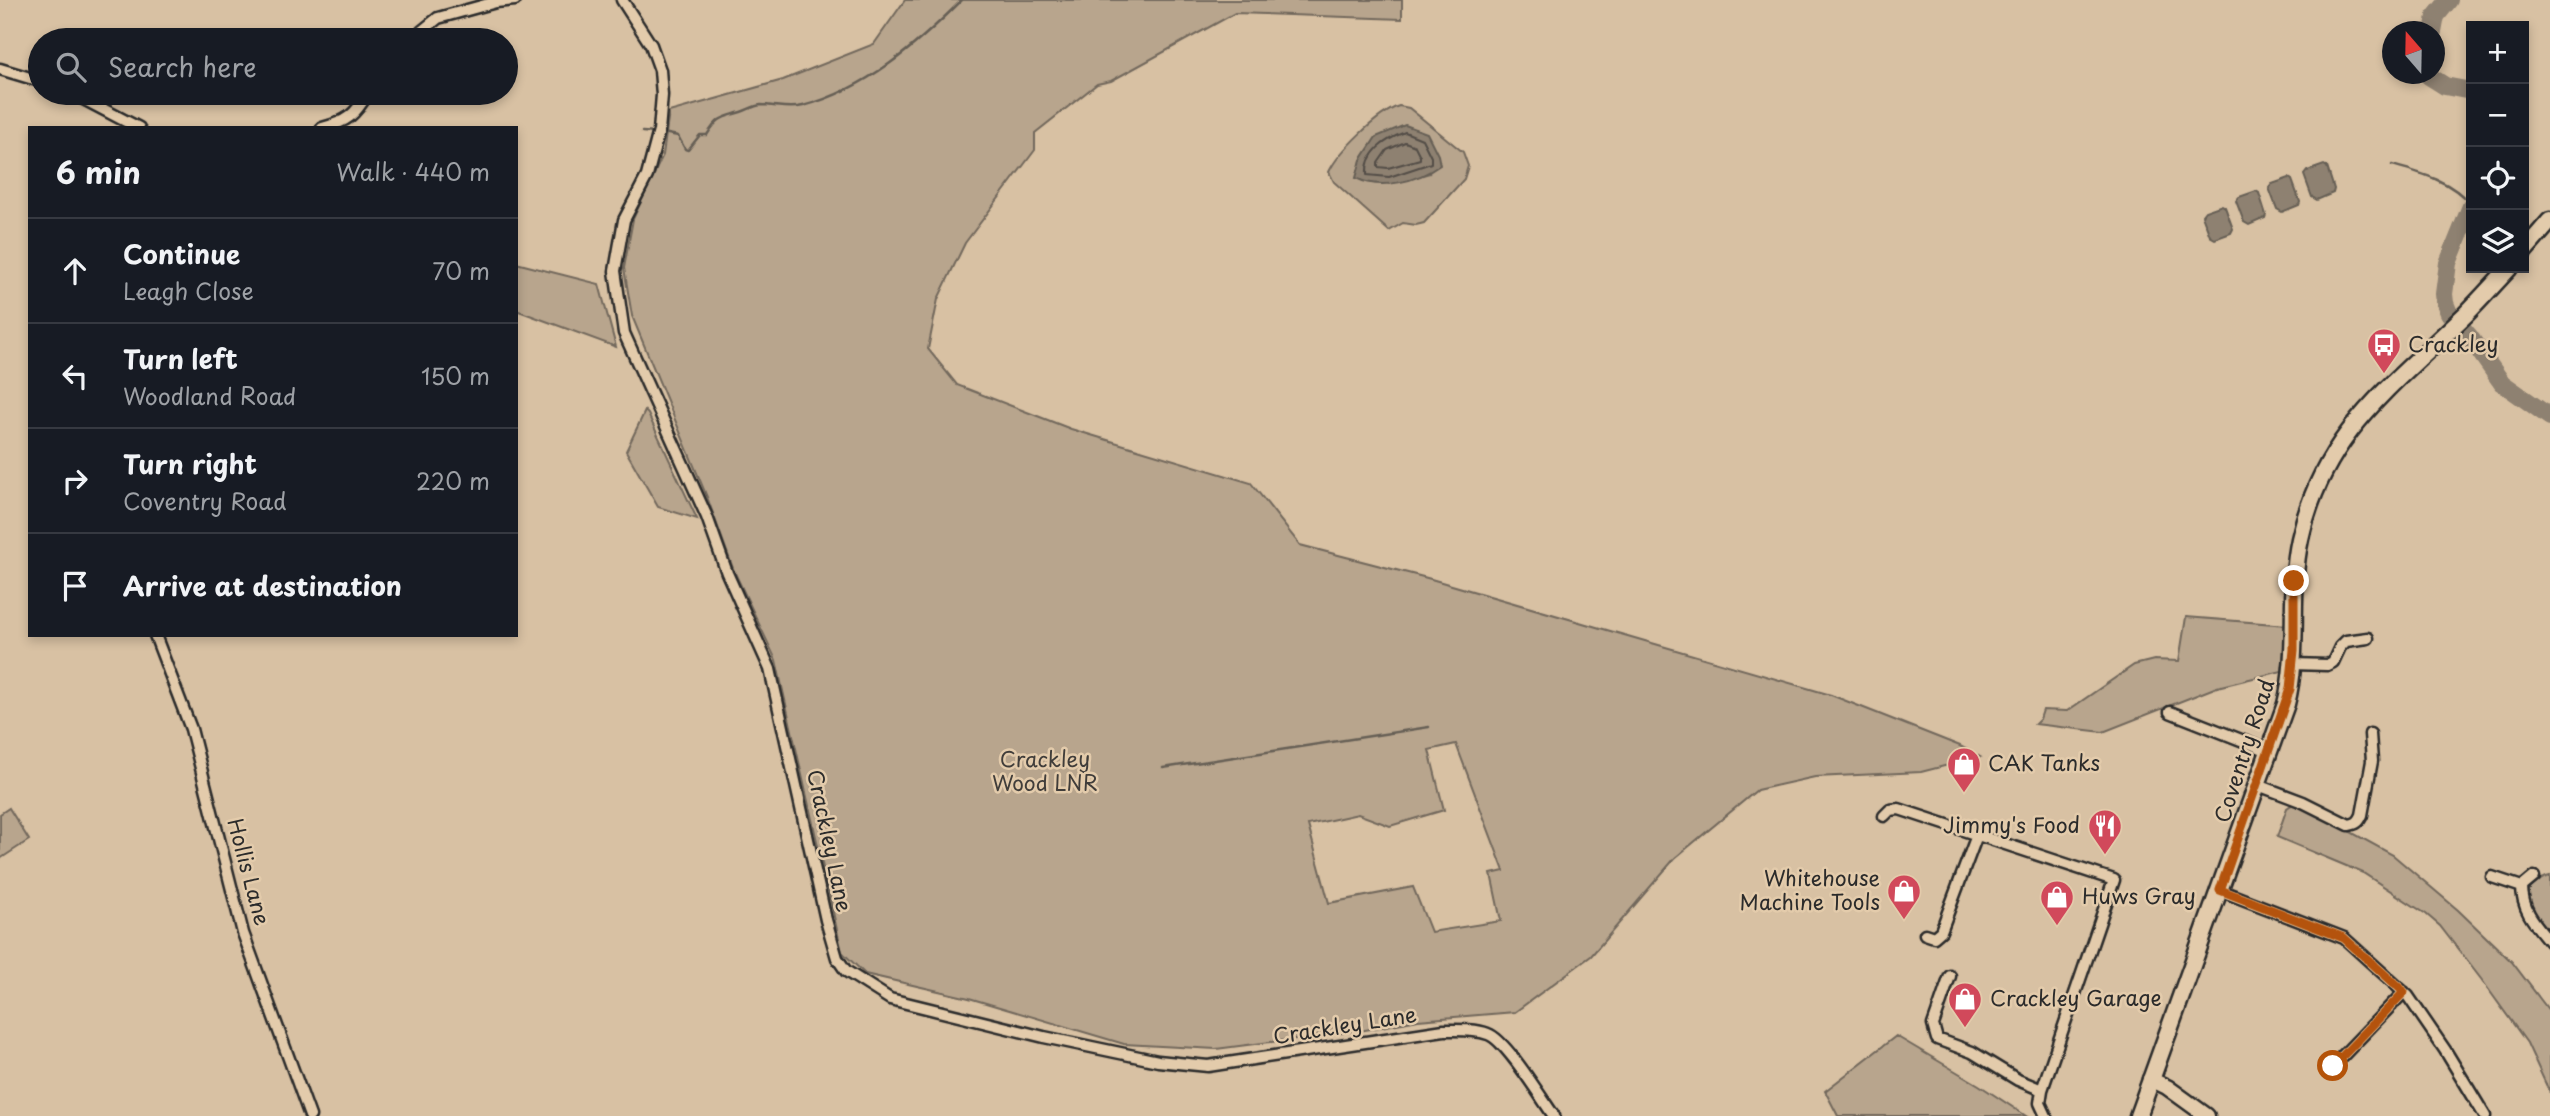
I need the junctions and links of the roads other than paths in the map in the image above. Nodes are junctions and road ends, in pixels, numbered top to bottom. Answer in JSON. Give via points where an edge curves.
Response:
{"nodes":[{"id":1,"x":515,"y":0,"type":"edge"},
{"id":2,"x":622,"y":0,"type":"edge"},
{"id":3,"x":426,"y":28,"type":"edge"},
{"id":4,"x":0,"y":69,"type":"edge"},
{"id":5,"x":28,"y":77,"type":"edge"},
{"id":6,"x":95,"y":105,"type":"edge"},
{"id":7,"x":360,"y":105,"type":"edge"},
{"id":8,"x":135,"y":126,"type":"edge"},
{"id":9,"x":330,"y":126,"type":"edge"},
{"id":10,"x":2550,"y":221,"type":"edge"},
{"id":11,"x":2529,"y":245,"type":"edge"},
{"id":12,"x":2504,"y":273,"type":"edge"},
{"id":13,"x":156,"y":637,"type":"edge"},
{"id":14,"x":2368,"y":638,"type":"dead end"},
{"id":15,"x":2293,"y":664,"type":"junction"},
{"id":16,"x":2170,"y":712,"type":"dead end"},
{"id":17,"x":2370,"y":734,"type":"dead end"},
{"id":18,"x":2269,"y":751,"type":"junction"},
{"id":19,"x":2258,"y":785,"type":"junction"},
{"id":20,"x":1884,"y":816,"type":"dead end"},
{"id":21,"x":1977,"y":835,"type":"junction"},
{"id":22,"x":2492,"y":877,"type":"dead end"},
{"id":23,"x":2534,"y":877,"type":"dead end"},
{"id":24,"x":2522,"y":887,"type":"junction"},
{"id":25,"x":2220,"y":890,"type":"junction"},
{"id":26,"x":1925,"y":934,"type":"dead end"},
{"id":27,"x":2550,"y":942,"type":"edge"},
{"id":28,"x":1950,"y":976,"type":"dead end"},
{"id":29,"x":2404,"y":992,"type":"junction"},
{"id":30,"x":2333,"y":1066,"type":"dead end"},
{"id":31,"x":2150,"y":1079,"type":"junction"},
{"id":32,"x":2042,"y":1090,"type":"junction"},
{"id":33,"x":310,"y":1116,"type":"edge"},
{"id":34,"x":1553,"y":1116,"type":"edge"},
{"id":35,"x":2046,"y":1116,"type":"edge"},
{"id":36,"x":2138,"y":1116,"type":"edge"},
{"id":37,"x":2207,"y":1116,"type":"edge"},
{"id":38,"x":2485,"y":1116,"type":"edge"}],
"edges":[{"from":1,"to":3,"type":"street","via":[[438,18]]},
{"from":2,"to":34,"type":"street","name":"Crackley Lane","via":[[651,45],[662,95],[659,131],[647,177],[624,220],[615,271],[624,333],[770,668],[826,920],[837,958],[846,971],[890,999],[1157,1062],[1208,1066],[1444,1030],[1491,1034]]},
{"from":4,"to":5,"type":"street"},
{"from":6,"to":8,"type":"street"},
{"from":7,"to":9,"type":"street"},
{"from":10,"to":11,"type":"main road"},
{"from":12,"to":15,"type":"main road","name":"Coventry Road","via":[[2362,414],[2336,449],[2304,522],[2297,553]]},
{"from":13,"to":33,"type":"street","name":"Hollis Lane","via":[[191,729],[243,933]]},
{"from":14,"to":15,"type":"street","via":[[2346,641],[2327,665]]},
{"from":15,"to":18,"type":"main road","name":"Coventry Road","via":[[2286,704]]},
{"from":16,"to":18,"type":"street"},
{"from":17,"to":19,"type":"street","via":[[2372,761],[2362,815],[2355,824],[2348,825]]},
{"from":18,"to":19,"type":"main road","name":"Coventry Road"},
{"from":19,"to":25,"type":"main road","name":"Coventry Road"},
{"from":20,"to":21,"type":"street","via":[[1899,809]]},
{"from":21,"to":26,"type":"street","via":[[1941,931],[1934,937]]},
{"from":21,"to":32,"type":"street","via":[[2115,880]]},
{"from":22,"to":24,"type":"street"},
{"from":23,"to":24,"type":"street"},
{"from":24,"to":27,"type":"street","via":[[2529,916]]},
{"from":25,"to":29,"type":"street","via":[[2344,938]]},
{"from":25,"to":31,"type":"main road","name":"Coventry Road"},
{"from":28,"to":32,"type":"street","via":[[1933,1025],[1937,1039],[1972,1052]]},
{"from":29,"to":30,"type":"street"},
{"from":29,"to":38,"type":"street"},
{"from":31,"to":36,"type":"main road","name":"Coventry Road"},
{"from":31,"to":37,"type":"street"},
{"from":32,"to":35,"type":"street","via":[[2040,1103]]}]}
